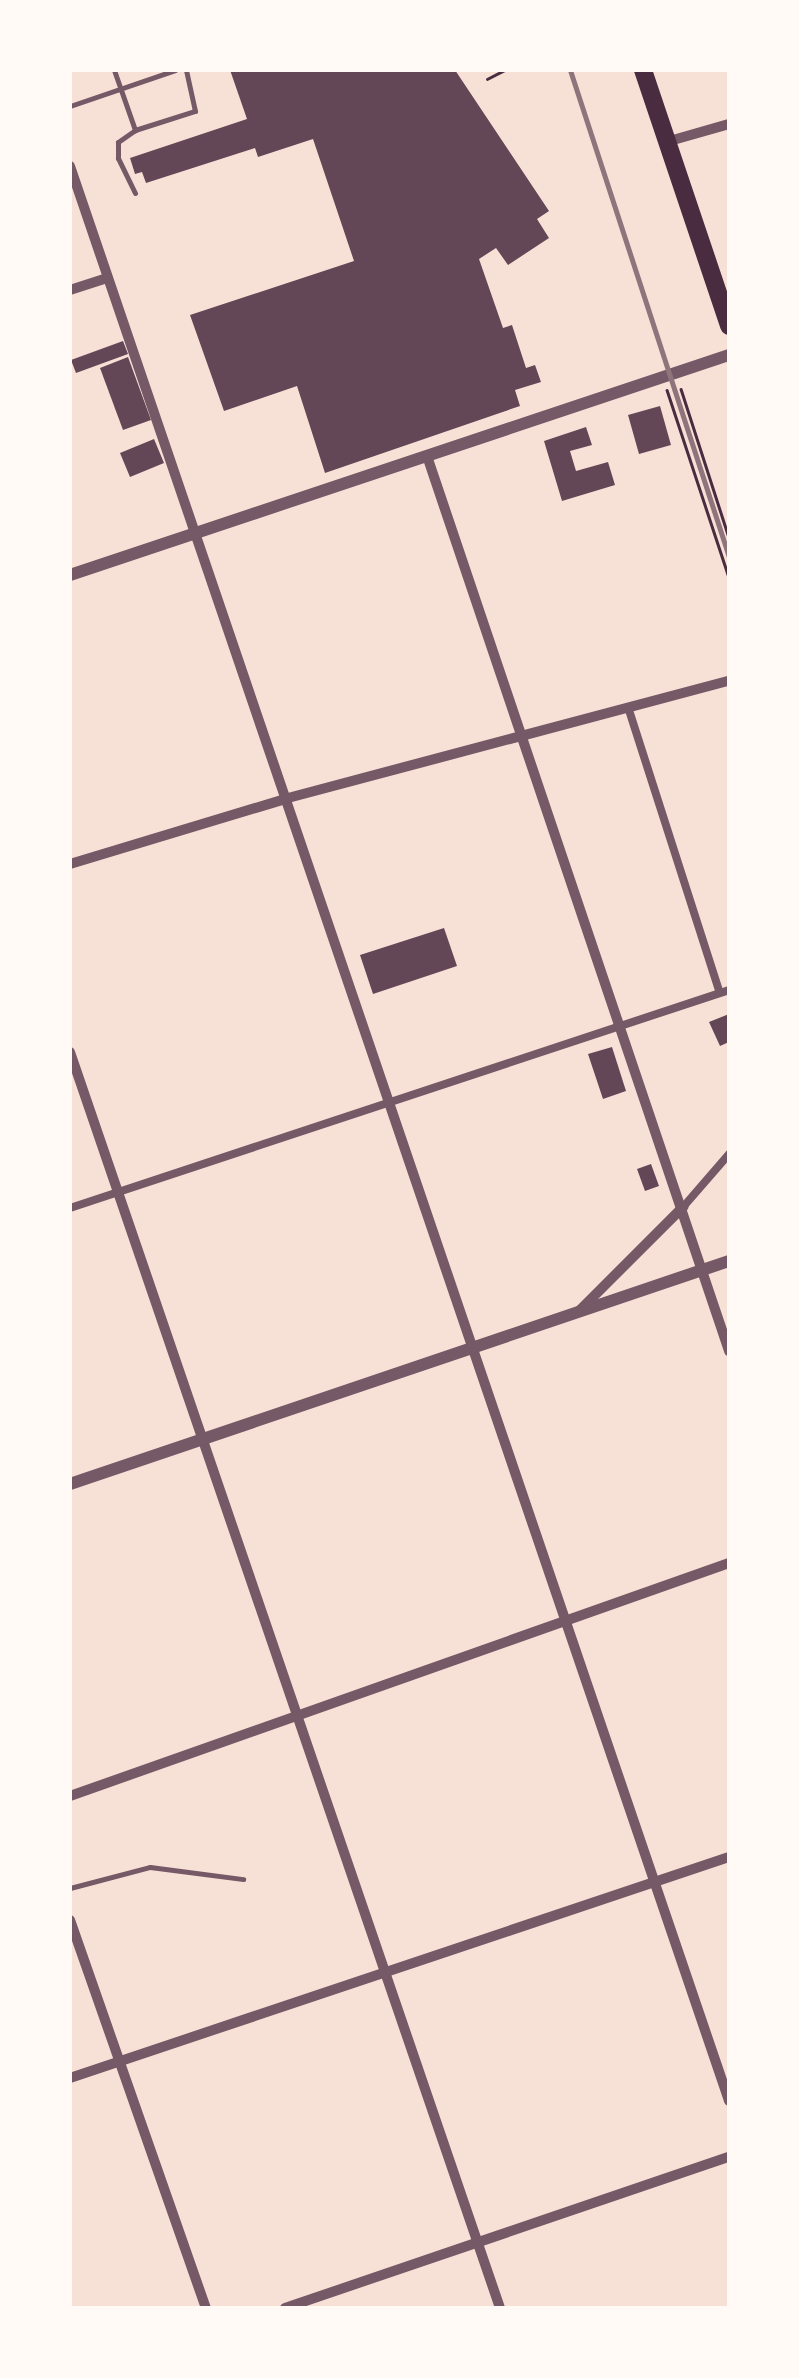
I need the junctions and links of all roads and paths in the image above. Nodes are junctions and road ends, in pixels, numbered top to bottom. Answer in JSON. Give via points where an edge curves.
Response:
{"nodes":[{"id":1,"x":114,"y":70,"type":"edge"},
{"id":2,"x":175,"y":70,"type":"edge"},
{"id":3,"x":186,"y":70,"type":"edge"},
{"id":4,"x":505,"y":70,"type":"edge"},
{"id":5,"x":643,"y":70,"type":"edge"},
{"id":6,"x":487,"y":80,"type":"dead end"},
{"id":7,"x":120,"y":88,"type":"junction"},
{"id":8,"x":70,"y":106,"type":"edge"},
{"id":9,"x":729,"y":124,"type":"edge"},
{"id":10,"x":135,"y":130,"type":"junction"},
{"id":11,"x":666,"y":142,"type":"junction"},
{"id":12,"x":70,"y":166,"type":"edge"},
{"id":13,"x":135,"y":193,"type":"dead end"},
{"id":14,"x":108,"y":278,"type":"junction"},
{"id":15,"x":70,"y":290,"type":"edge"},
{"id":16,"x":729,"y":326,"type":"edge"},
{"id":17,"x":729,"y":355,"type":"edge"},
{"id":18,"x":670,"y":375,"type":"junction"},
{"id":19,"x":428,"y":456,"type":"junction"},
{"id":20,"x":194,"y":532,"type":"junction"},
{"id":21,"x":729,"y":538,"type":"edge"},
{"id":22,"x":70,"y":576,"type":"edge"},
{"id":23,"x":729,"y":578,"type":"edge"},
{"id":24,"x":729,"y":681,"type":"edge"},
{"id":25,"x":628,"y":706,"type":"junction"},
{"id":26,"x":523,"y":733,"type":"junction"},
{"id":27,"x":288,"y":798,"type":"junction"},
{"id":28,"x":70,"y":864,"type":"edge"},
{"id":29,"x":724,"y":992,"type":"edge"},
{"id":30,"x":623,"y":1022,"type":"junction"},
{"id":31,"x":70,"y":1052,"type":"edge"},
{"id":32,"x":386,"y":1104,"type":"junction"},
{"id":33,"x":729,"y":1154,"type":"edge"},
{"id":34,"x":118,"y":1192,"type":"junction"},
{"id":35,"x":684,"y":1206,"type":"junction"},
{"id":36,"x":70,"y":1208,"type":"edge"},
{"id":37,"x":729,"y":1261,"type":"edge"},
{"id":38,"x":703,"y":1270,"type":"junction"},
{"id":39,"x":578,"y":1312,"type":"junction"},
{"id":40,"x":472,"y":1348,"type":"junction"},
{"id":41,"x":729,"y":1350,"type":"edge"},
{"id":42,"x":206,"y":1438,"type":"junction"},
{"id":43,"x":70,"y":1484,"type":"edge"},
{"id":44,"x":729,"y":1563,"type":"edge"},
{"id":45,"x":563,"y":1619,"type":"junction"},
{"id":46,"x":297,"y":1713,"type":"junction"},
{"id":47,"x":70,"y":1796,"type":"edge"},
{"id":48,"x":729,"y":1858,"type":"edge"},
{"id":49,"x":243,"y":1878,"type":"dead end"},
{"id":50,"x":654,"y":1883,"type":"junction"},
{"id":51,"x":70,"y":1888,"type":"edge"},
{"id":52,"x":70,"y":1920,"type":"edge"},
{"id":53,"x":383,"y":1973,"type":"junction"},
{"id":54,"x":120,"y":2062,"type":"junction"},
{"id":55,"x":70,"y":2078,"type":"edge"},
{"id":56,"x":729,"y":2101,"type":"edge"},
{"id":57,"x":729,"y":2157,"type":"edge"},
{"id":58,"x":480,"y":2244,"type":"junction"},
{"id":59,"x":206,"y":2308,"type":"edge"},
{"id":60,"x":285,"y":2308,"type":"edge"},
{"id":61,"x":500,"y":2308,"type":"edge"}],
"edges":[{"from":1,"to":7,"type":"lane"},
{"from":2,"to":7,"type":"lane"},
{"from":3,"to":10,"type":"lane","via":[[196,110]]},
{"from":4,"to":6,"type":"path"},
{"from":5,"to":11,"type":"main road"},
{"from":7,"to":8,"type":"lane"},
{"from":7,"to":10,"type":"lane"},
{"from":9,"to":11,"type":"street"},
{"from":10,"to":13,"type":"lane","via":[[116,148]]},
{"from":11,"to":16,"type":"main road"},
{"from":12,"to":14,"type":"street"},
{"from":14,"to":15,"type":"street"},
{"from":14,"to":20,"type":"street"},
{"from":17,"to":18,"type":"street"},
{"from":18,"to":19,"type":"street"},
{"from":18,"to":21,"type":"path"},
{"from":18,"to":23,"type":"path"},
{"from":19,"to":20,"type":"street"},
{"from":19,"to":26,"type":"street"},
{"from":20,"to":22,"type":"street"},
{"from":20,"to":27,"type":"street"},
{"from":24,"to":25,"type":"street"},
{"from":25,"to":26,"type":"street"},
{"from":25,"to":29,"type":"street"},
{"from":26,"to":27,"type":"street"},
{"from":26,"to":30,"type":"street"},
{"from":27,"to":28,"type":"street"},
{"from":27,"to":32,"type":"street"},
{"from":29,"to":30,"type":"street"},
{"from":30,"to":32,"type":"street"},
{"from":30,"to":35,"type":"street"},
{"from":31,"to":34,"type":"street"},
{"from":32,"to":34,"type":"street"},
{"from":32,"to":40,"type":"street"},
{"from":33,"to":35,"type":"street"},
{"from":34,"to":36,"type":"street"},
{"from":34,"to":42,"type":"street"},
{"from":35,"to":38,"type":"street"},
{"from":35,"to":39,"type":"street"},
{"from":37,"to":38,"type":"street"},
{"from":38,"to":39,"type":"street"},
{"from":38,"to":41,"type":"street"},
{"from":39,"to":40,"type":"street"},
{"from":40,"to":42,"type":"street"},
{"from":40,"to":45,"type":"street"},
{"from":42,"to":43,"type":"street"},
{"from":42,"to":46,"type":"street"},
{"from":44,"to":45,"type":"street"},
{"from":45,"to":46,"type":"street"},
{"from":45,"to":50,"type":"street"},
{"from":46,"to":47,"type":"street"},
{"from":46,"to":53,"type":"street"},
{"from":48,"to":50,"type":"street"},
{"from":49,"to":51,"type":"lane","via":[[150,1866]]},
{"from":50,"to":53,"type":"street"},
{"from":50,"to":56,"type":"street"},
{"from":52,"to":54,"type":"street"},
{"from":53,"to":54,"type":"street"},
{"from":53,"to":58,"type":"street"},
{"from":54,"to":55,"type":"street"},
{"from":54,"to":59,"type":"street"},
{"from":57,"to":58,"type":"street"},
{"from":58,"to":60,"type":"street"},
{"from":58,"to":61,"type":"street"}]}
